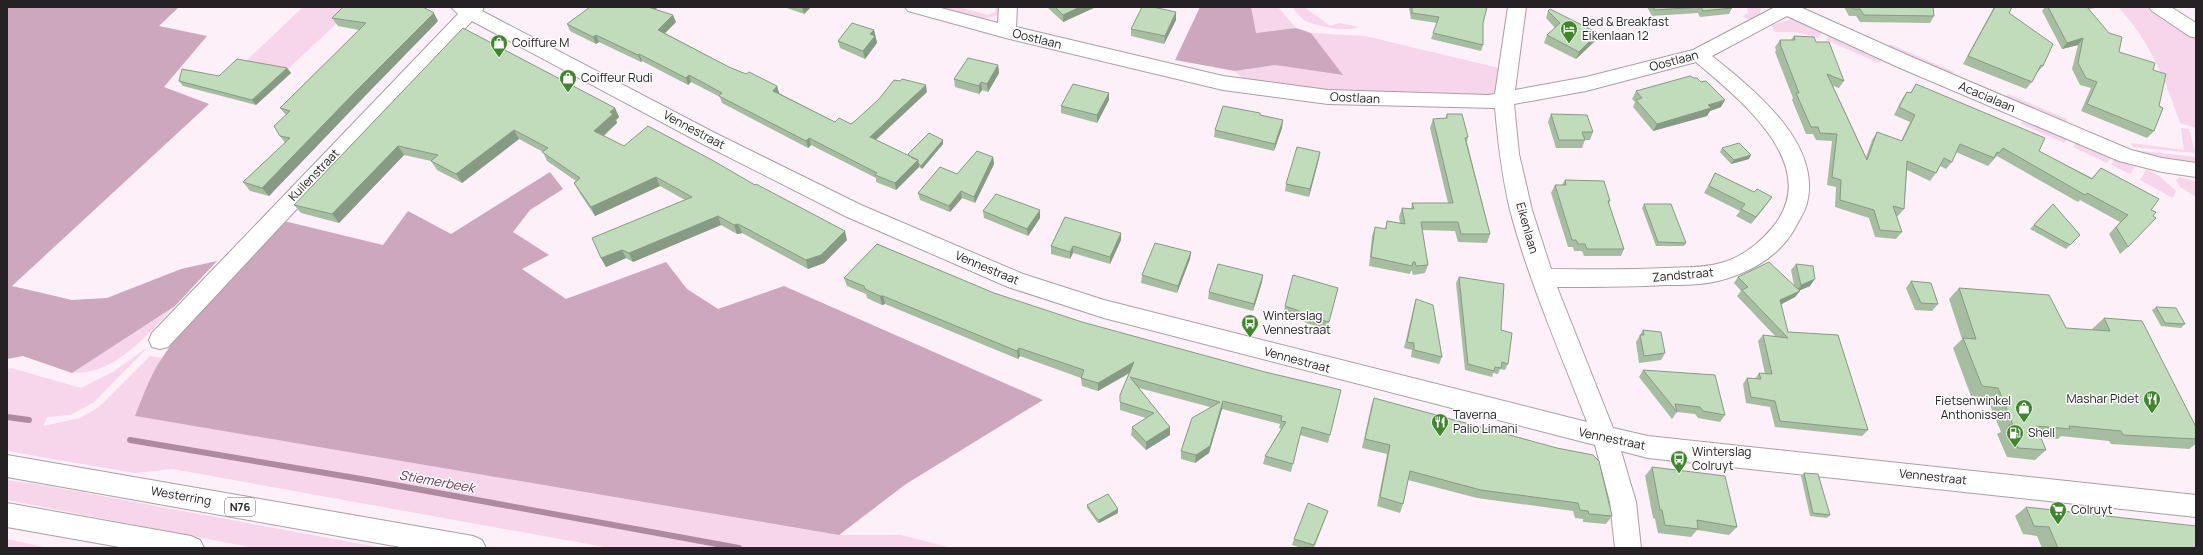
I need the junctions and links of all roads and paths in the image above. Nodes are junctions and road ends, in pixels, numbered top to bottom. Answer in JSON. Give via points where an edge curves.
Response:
{"nodes":[{"id":1,"x":914,"y":7,"type":"edge"},
{"id":2,"x":1008,"y":7,"type":"edge"},
{"id":3,"x":1517,"y":7,"type":"edge"},
{"id":4,"x":1786,"y":7,"type":"edge"},
{"id":5,"x":2158,"y":7,"type":"edge"},
{"id":6,"x":468,"y":9,"type":"edge"},
{"id":7,"x":1006,"y":32,"type":"junction"},
{"id":8,"x":2196,"y":32,"type":"edge"},
{"id":9,"x":1699,"y":55,"type":"junction"},
{"id":10,"x":1504,"y":99,"type":"junction"},
{"id":11,"x":2196,"y":170,"type":"edge"},
{"id":12,"x":1543,"y":278,"type":"junction"},
{"id":13,"x":160,"y":340,"type":"dead end"},
{"id":14,"x":1605,"y":438,"type":"junction"},
{"id":15,"x":7,"y":466,"type":"edge"},
{"id":16,"x":2196,"y":506,"type":"edge"},
{"id":17,"x":7,"y":515,"type":"edge"},
{"id":18,"x":190,"y":548,"type":"edge"},
{"id":19,"x":473,"y":548,"type":"edge"},
{"id":20,"x":1628,"y":548,"type":"edge"}],
"edges":[{"from":1,"to":7,"type":"main road","name":"Oostlaan"},
{"from":2,"to":7,"type":"main road"},
{"from":3,"to":10,"type":"main road","name":"Eikenlaan"},
{"from":4,"to":9,"type":"main road","name":"Oostlaan"},
{"from":4,"to":11,"type":"main road","name":"Acacialaan","via":[[1907,64],[2126,156]]},
{"from":5,"to":8,"type":"main road"},
{"from":6,"to":13,"type":"main road","name":"Kuilenstraat"},
{"from":6,"to":14,"type":"main road","name":"Vennestraat","via":[[706,137],[854,211],[1016,281],[1104,309]]},
{"from":7,"to":10,"type":"main road","name":"Oostlaan","via":[[1223,83],[1328,97],[1436,102],[1488,102]]},
{"from":9,"to":10,"type":"main road","name":"Oostlaan","via":[[1586,84]]},
{"from":9,"to":12,"type":"main road","name":"Zandstraat","via":[[1748,96],[1774,125],[1794,155],[1800,186],[1788,223],[1773,243],[1755,258],[1717,273],[1630,279]]},
{"from":10,"to":12,"type":"main road","name":"Eikenlaan","via":[[1509,154],[1521,210]]},
{"from":12,"to":14,"type":"main road","name":"Eikenlaan"},
{"from":14,"to":16,"type":"main road","name":"Vennestraat","via":[[1661,449]]},
{"from":14,"to":20,"type":"main road","name":"Eikenlaan","via":[[1623,502]]},
{"from":15,"to":19,"type":"main road","name":"Westerring","number":"N76"},
{"from":17,"to":18,"type":"main road"}]}
